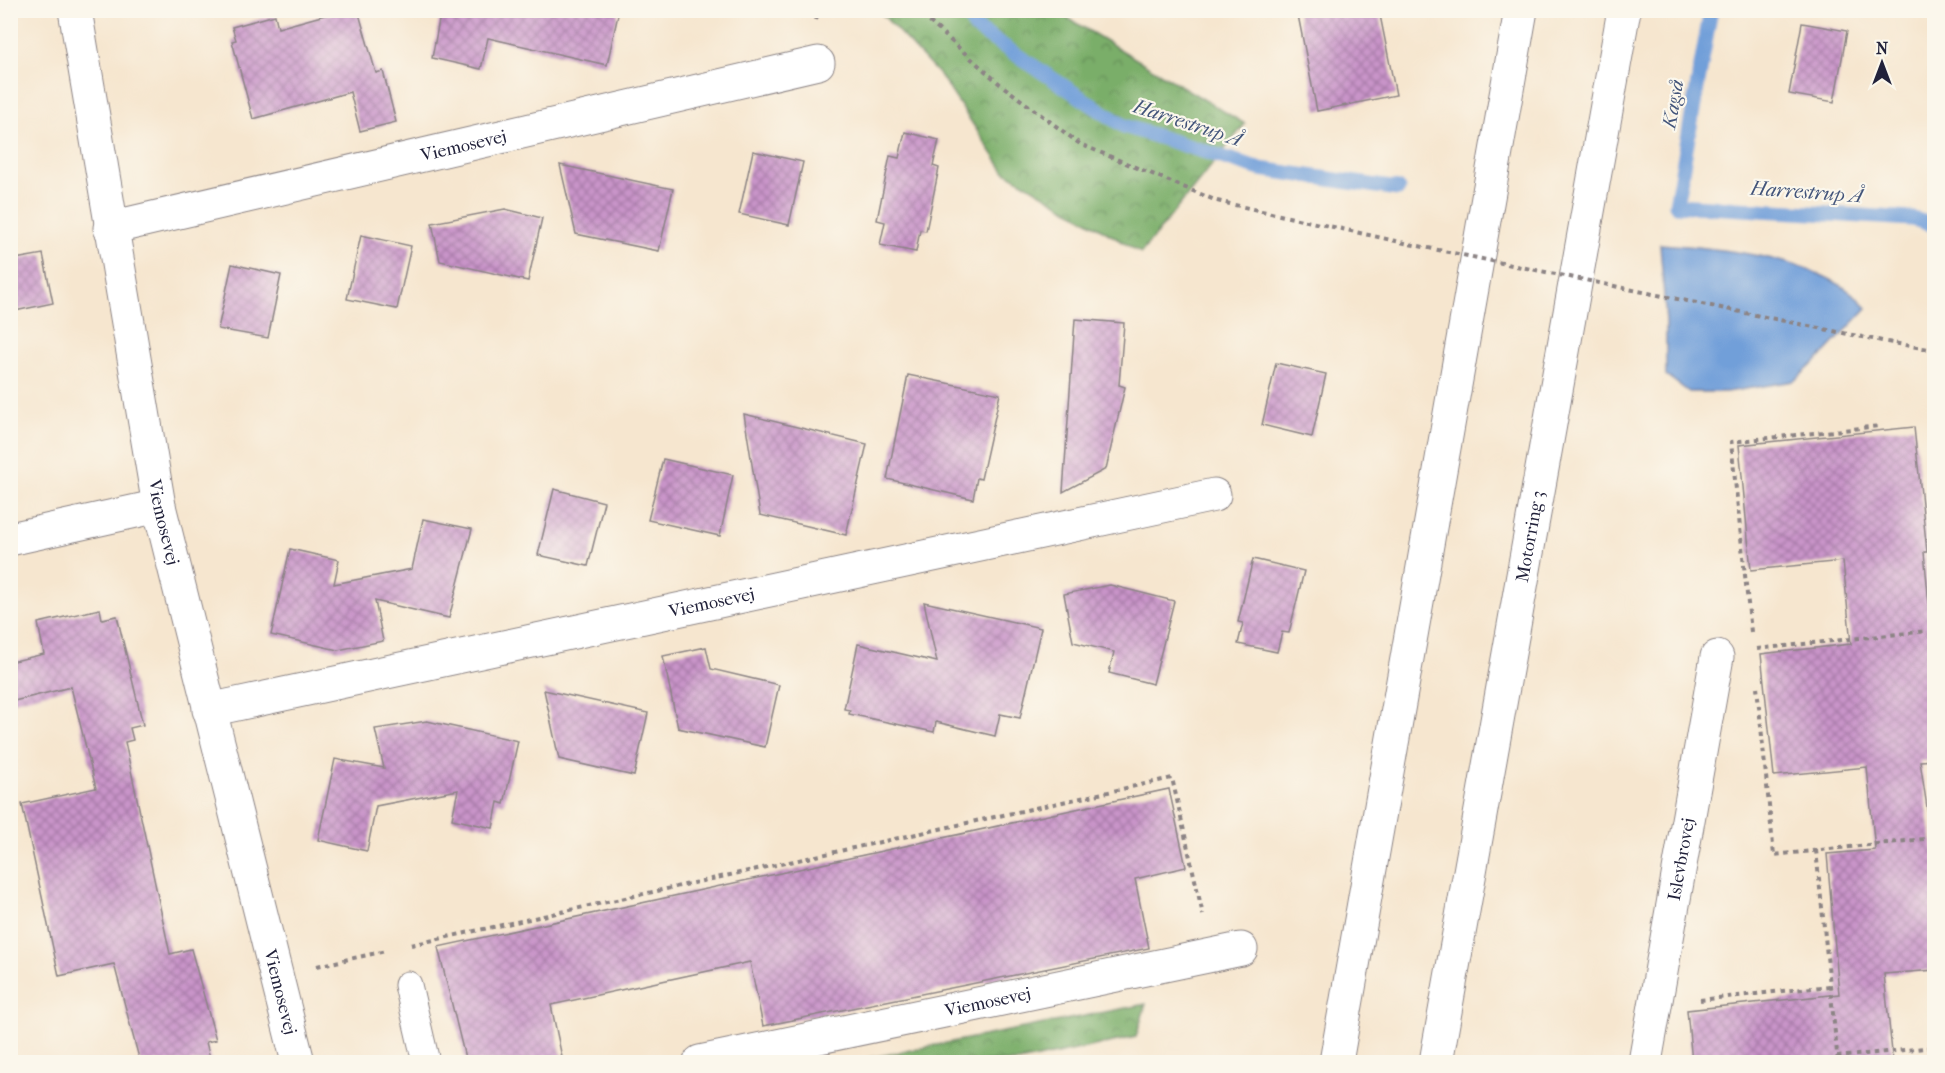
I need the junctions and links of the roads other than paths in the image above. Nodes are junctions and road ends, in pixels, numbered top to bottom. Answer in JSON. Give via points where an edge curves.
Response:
{"nodes":[{"id":1,"x":75,"y":10,"type":"edge"},
{"id":2,"x":1521,"y":10,"type":"edge"},
{"id":3,"x":1624,"y":10,"type":"edge"},
{"id":4,"x":818,"y":63,"type":"dead end"},
{"id":5,"x":110,"y":228,"type":"junction"},
{"id":6,"x":1214,"y":495,"type":"dead end"},
{"id":7,"x":159,"y":506,"type":"junction"},
{"id":8,"x":10,"y":539,"type":"edge"},
{"id":9,"x":1717,"y":657,"type":"dead end"},
{"id":10,"x":209,"y":710,"type":"junction"},
{"id":11,"x":1226,"y":952,"type":"road end"},
{"id":12,"x":408,"y":985,"type":"dead end"},
{"id":13,"x":298,"y":1062,"type":"edge"},
{"id":14,"x":426,"y":1062,"type":"edge"},
{"id":15,"x":700,"y":1062,"type":"edge"},
{"id":16,"x":1335,"y":1062,"type":"edge"},
{"id":17,"x":1436,"y":1062,"type":"edge"},
{"id":18,"x":1644,"y":1062,"type":"edge"}],
"edges":[{"from":1,"to":5,"type":"main road","name":"Viemosevej"},
{"from":2,"to":16,"type":"main road"},
{"from":3,"to":17,"type":"main road","name":"Motorring 3"},
{"from":4,"to":5,"type":"main road","name":"Viemosevej"},
{"from":5,"to":7,"type":"main road","name":"Viemosevej"},
{"from":6,"to":10,"type":"main road","name":"Viemosevej"},
{"from":7,"to":8,"type":"main road"},
{"from":7,"to":10,"type":"main road","name":"Viemosevej"},
{"from":9,"to":18,"type":"main road","name":"Islevbrovej"},
{"from":10,"to":13,"type":"main road","name":"Viemosevej"},
{"from":11,"to":15,"type":"main road","name":"Viemosevej"},
{"from":12,"to":14,"type":"lane"}]}
